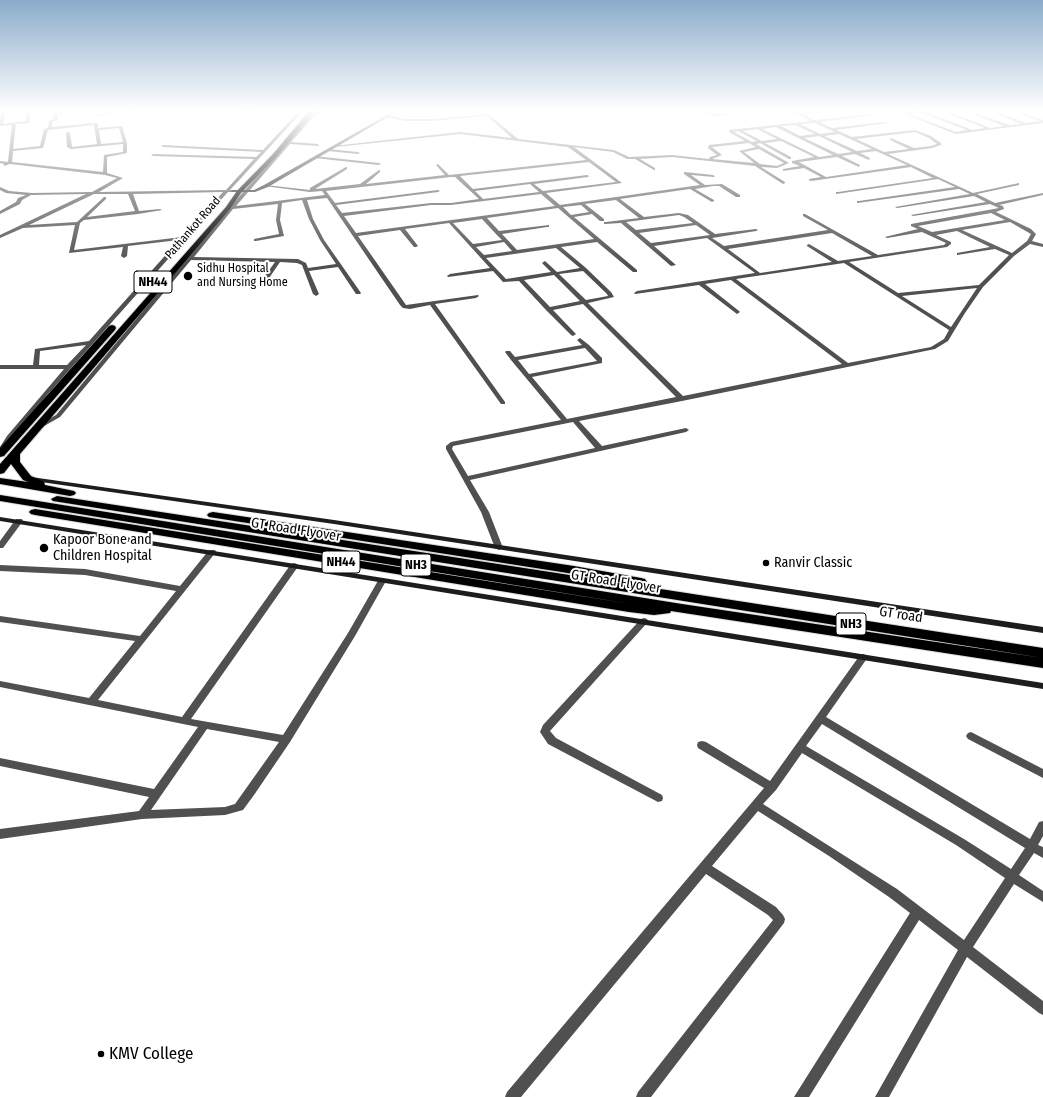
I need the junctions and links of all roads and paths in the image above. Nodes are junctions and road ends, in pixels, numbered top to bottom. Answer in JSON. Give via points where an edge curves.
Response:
{"nodes":[{"id":1,"x":2,"y":162,"type":"edge"},
{"id":2,"x":105,"y":162,"type":"edge"},
{"id":3,"x":255,"y":162,"type":"edge"},
{"id":4,"x":261,"y":162,"type":"edge"},
{"id":5,"x":267,"y":162,"type":"edge"},
{"id":6,"x":267,"y":162,"type":"edge"},
{"id":7,"x":306,"y":162,"type":"edge"},
{"id":8,"x":362,"y":162,"type":"edge"},
{"id":9,"x":580,"y":162,"type":"edge"},
{"id":10,"x":593,"y":162,"type":"edge"},
{"id":11,"x":643,"y":162,"type":"edge"},
{"id":12,"x":690,"y":162,"type":"edge"},
{"id":13,"x":729,"y":162,"type":"edge"},
{"id":14,"x":756,"y":162,"type":"edge"},
{"id":15,"x":793,"y":162,"type":"edge"},
{"id":16,"x":794,"y":162,"type":"edge"},
{"id":17,"x":850,"y":162,"type":"edge"},
{"id":18,"x":903,"y":162,"type":"edge"},
{"id":19,"x":10,"y":163,"type":"junction"},
{"id":20,"x":787,"y":163,"type":"joint"},
{"id":21,"x":379,"y":164,"type":"dead end"},
{"id":22,"x":693,"y":164,"type":"dead end"},
{"id":23,"x":745,"y":164,"type":"joint"},
{"id":24,"x":438,"y":165,"type":"dead end"},
{"id":25,"x":754,"y":165,"type":"junction"},
{"id":26,"x":760,"y":165,"type":"junction"},
{"id":27,"x":859,"y":166,"type":"dead end"},
{"id":28,"x":912,"y":166,"type":"junction"},
{"id":29,"x":804,"y":167,"type":"junction"},
{"id":30,"x":0,"y":168,"type":"edge"},
{"id":31,"x":346,"y":168,"type":"dead end"},
{"id":32,"x":654,"y":169,"type":"dead end"},
{"id":33,"x":784,"y":170,"type":"dead end"},
{"id":34,"x":379,"y":171,"type":"dead end"},
{"id":35,"x":105,"y":174,"type":"junction"},
{"id":36,"x":457,"y":176,"type":"junction"},
{"id":37,"x":588,"y":176,"type":"dead end"},
{"id":38,"x":713,"y":176,"type":"dead end"},
{"id":39,"x":449,"y":177,"type":"junction"},
{"id":40,"x":826,"y":178,"type":"junction"},
{"id":41,"x":939,"y":178,"type":"junction"},
{"id":42,"x":811,"y":180,"type":"dead end"},
{"id":43,"x":531,"y":183,"type":"junction"},
{"id":44,"x":783,"y":183,"type":"dead end"},
{"id":45,"x":1017,"y":184,"type":"dead end"},
{"id":46,"x":362,"y":185,"type":"junction"},
{"id":47,"x":266,"y":186,"type":"junction"},
{"id":48,"x":704,"y":186,"type":"junction"},
{"id":49,"x":0,"y":188,"type":"edge"},
{"id":50,"x":691,"y":188,"type":"junction"},
{"id":51,"x":960,"y":188,"type":"junction"},
{"id":52,"x":323,"y":189,"type":"junction"},
{"id":53,"x":438,"y":190,"type":"dead end"},
{"id":54,"x":471,"y":190,"type":"junction"},
{"id":55,"x":236,"y":191,"type":"junction"},
{"id":56,"x":310,"y":191,"type":"junction"},
{"id":57,"x":130,"y":193,"type":"junction"},
{"id":58,"x":544,"y":193,"type":"junction"},
{"id":59,"x":838,"y":193,"type":"dead end"},
{"id":60,"x":32,"y":194,"type":"junction"},
{"id":61,"x":91,"y":194,"type":"junction"},
{"id":62,"x":974,"y":194,"type":"junction"},
{"id":63,"x":1043,"y":194,"type":"edge"},
{"id":64,"x":328,"y":196,"type":"junction"},
{"id":65,"x":738,"y":196,"type":"dead end"},
{"id":66,"x":104,"y":198,"type":"dead end"},
{"id":67,"x":616,"y":198,"type":"junction"},
{"id":68,"x":304,"y":199,"type":"junction"},
{"id":69,"x":482,"y":200,"type":"junction"},
{"id":70,"x":712,"y":200,"type":"dead end"},
{"id":71,"x":280,"y":202,"type":"junction"},
{"id":72,"x":859,"y":202,"type":"dead end"},
{"id":73,"x":581,"y":203,"type":"junction"},
{"id":74,"x":993,"y":203,"type":"junction"},
{"id":75,"x":334,"y":204,"type":"junction"},
{"id":76,"x":559,"y":206,"type":"junction"},
{"id":77,"x":897,"y":207,"type":"dead end"},
{"id":78,"x":230,"y":208,"type":"junction"},
{"id":79,"x":160,"y":210,"type":"dead end"},
{"id":80,"x":0,"y":212,"type":"edge"},
{"id":81,"x":992,"y":212,"type":"junction"},
{"id":82,"x":138,"y":213,"type":"junction"},
{"id":83,"x":594,"y":213,"type":"junction"},
{"id":84,"x":341,"y":215,"type":"junction"},
{"id":85,"x":805,"y":215,"type":"dead end"},
{"id":86,"x":913,"y":215,"type":"dead end"},
{"id":87,"x":571,"y":216,"type":"junction"},
{"id":88,"x":483,"y":217,"type":"junction"},
{"id":89,"x":642,"y":218,"type":"junction"},
{"id":90,"x":80,"y":221,"type":"junction"},
{"id":91,"x":622,"y":221,"type":"junction"},
{"id":92,"x":1010,"y":221,"type":"junction"},
{"id":93,"x":450,"y":222,"type":"junction"},
{"id":94,"x":696,"y":224,"type":"junction"},
{"id":95,"x":547,"y":226,"type":"dead end"},
{"id":96,"x":19,"y":228,"type":"junction"},
{"id":97,"x":401,"y":228,"type":"junction"},
{"id":98,"x":756,"y":230,"type":"dead end"},
{"id":99,"x":923,"y":230,"type":"junction"},
{"id":100,"x":958,"y":230,"type":"junction"},
{"id":101,"x":833,"y":231,"type":"junction"},
{"id":102,"x":635,"y":232,"type":"junction"},
{"id":103,"x":498,"y":233,"type":"junction"},
{"id":104,"x":931,"y":234,"type":"junction"},
{"id":105,"x":355,"y":235,"type":"junction"},
{"id":106,"x":714,"y":236,"type":"junction"},
{"id":107,"x":0,"y":237,"type":"edge"},
{"id":108,"x":708,"y":237,"type":"junction"},
{"id":109,"x":887,"y":237,"type":"dead end"},
{"id":110,"x":184,"y":238,"type":"junction"},
{"id":111,"x":256,"y":240,"type":"dead end"},
{"id":112,"x":599,"y":240,"type":"junction"},
{"id":113,"x":504,"y":241,"type":"junction"},
{"id":114,"x":1029,"y":242,"type":"junction"},
{"id":115,"x":126,"y":245,"type":"junction"},
{"id":116,"x":650,"y":245,"type":"junction"},
{"id":117,"x":809,"y":245,"type":"dead end"},
{"id":118,"x":416,"y":246,"type":"dead end"},
{"id":119,"x":472,"y":246,"type":"junction"},
{"id":120,"x":557,"y":246,"type":"junction"},
{"id":121,"x":1043,"y":246,"type":"edge"},
{"id":122,"x":996,"y":247,"type":"junction"},
{"id":123,"x":724,"y":248,"type":"junction"},
{"id":124,"x":71,"y":252,"type":"junction"},
{"id":125,"x":516,"y":252,"type":"junction"},
{"id":126,"x":959,"y":254,"type":"dead end"},
{"id":127,"x":1012,"y":255,"type":"junction"},
{"id":128,"x":124,"y":256,"type":"dead end"},
{"id":129,"x":876,"y":256,"type":"junction"},
{"id":130,"x":482,"y":257,"type":"junction"},
{"id":131,"x":189,"y":258,"type":"junction"},
{"id":132,"x":72,"y":259,"type":"dead end"},
{"id":133,"x":279,"y":260,"type":"junction"},
{"id":134,"x":844,"y":261,"type":"junction"},
{"id":135,"x":836,"y":262,"type":"junction"},
{"id":136,"x":545,"y":263,"type":"dead end"},
{"id":137,"x":339,"y":265,"type":"junction"},
{"id":138,"x":673,"y":265,"type":"dead end"},
{"id":139,"x":494,"y":269,"type":"junction"},
{"id":140,"x":584,"y":269,"type":"junction"},
{"id":141,"x":307,"y":270,"type":"junction"},
{"id":142,"x":635,"y":271,"type":"dead end"},
{"id":143,"x":557,"y":274,"type":"junction"},
{"id":144,"x":759,"y":274,"type":"junction"},
{"id":145,"x":450,"y":276,"type":"dead end"},
{"id":146,"x":731,"y":278,"type":"junction"},
{"id":147,"x":521,"y":280,"type":"junction"},
{"id":148,"x":263,"y":283,"type":"dead end"},
{"id":149,"x":700,"y":283,"type":"junction"},
{"id":150,"x":981,"y":286,"type":"junction"},
{"id":151,"x":358,"y":293,"type":"dead end"},
{"id":152,"x":637,"y":293,"type":"dead end"},
{"id":153,"x":316,"y":294,"type":"dead end"},
{"id":154,"x":896,"y":295,"type":"junction"},
{"id":155,"x":476,"y":296,"type":"dead end"},
{"id":156,"x":585,"y":302,"type":"junction"},
{"id":157,"x":431,"y":304,"type":"junction"},
{"id":158,"x":548,"y":309,"type":"junction"},
{"id":159,"x":737,"y":312,"type":"dead end"},
{"id":160,"x":952,"y":330,"type":"junction"},
{"id":161,"x":573,"y":334,"type":"dead end"},
{"id":162,"x":580,"y":340,"type":"dead end"},
{"id":163,"x":92,"y":342,"type":"junction"},
{"id":164,"x":587,"y":346,"type":"junction"},
{"id":165,"x":508,"y":352,"type":"dead end"},
{"id":166,"x":514,"y":359,"type":"junction"},
{"id":167,"x":847,"y":365,"type":"junction"},
{"id":168,"x":0,"y":367,"type":"edge"},
{"id":169,"x":36,"y":367,"type":"junction"},
{"id":170,"x":70,"y":367,"type":"junction"},
{"id":171,"x":527,"y":376,"type":"junction"},
{"id":172,"x":682,"y":399,"type":"junction"},
{"id":173,"x":503,"y":403,"type":"dead end"},
{"id":174,"x":575,"y":420,"type":"junction"},
{"id":175,"x":565,"y":421,"type":"junction"},
{"id":176,"x":37,"y":428,"type":"junction"},
{"id":177,"x":686,"y":430,"type":"dead end"},
{"id":178,"x":600,"y":449,"type":"junction"},
{"id":179,"x":16,"y":453,"type":"junction"},
{"id":180,"x":0,"y":454,"type":"edge"},
{"id":181,"x":0,"y":471,"type":"edge"},
{"id":182,"x":27,"y":478,"type":"junction"},
{"id":183,"x":467,"y":478,"type":"junction"},
{"id":184,"x":0,"y":482,"type":"edge"},
{"id":185,"x":0,"y":490,"type":"edge"},
{"id":186,"x":52,"y":490,"type":"junction"},
{"id":187,"x":0,"y":498,"type":"edge"},
{"id":188,"x":0,"y":506,"type":"edge"},
{"id":189,"x":0,"y":519,"type":"edge"},
{"id":190,"x":19,"y":521,"type":"junction"},
{"id":191,"x":230,"y":530,"type":"junction"},
{"id":192,"x":0,"y":546,"type":"edge"},
{"id":193,"x":499,"y":548,"type":"junction"},
{"id":194,"x":212,"y":552,"type":"junction"},
{"id":195,"x":294,"y":566,"type":"junction"},
{"id":196,"x":0,"y":568,"type":"edge"},
{"id":197,"x":382,"y":580,"type":"junction"},
{"id":198,"x":182,"y":589,"type":"junction"},
{"id":199,"x":660,"y":594,"type":"junction"},
{"id":200,"x":682,"y":608,"type":"junction"},
{"id":201,"x":0,"y":619,"type":"edge"},
{"id":202,"x":644,"y":622,"type":"junction"},
{"id":203,"x":1043,"y":630,"type":"edge"},
{"id":204,"x":142,"y":639,"type":"junction"},
{"id":205,"x":1043,"y":653,"type":"edge"},
{"id":206,"x":863,"y":657,"type":"junction"},
{"id":207,"x":1043,"y":663,"type":"edge"},
{"id":208,"x":0,"y":684,"type":"edge"},
{"id":209,"x":1043,"y":686,"type":"edge"},
{"id":210,"x":91,"y":702,"type":"junction"},
{"id":211,"x":820,"y":718,"type":"junction"},
{"id":212,"x":184,"y":720,"type":"junction"},
{"id":213,"x":205,"y":725,"type":"junction"},
{"id":214,"x":971,"y":736,"type":"dead end"},
{"id":215,"x":286,"y":739,"type":"junction"},
{"id":216,"x":702,"y":745,"type":"dead end"},
{"id":217,"x":800,"y":747,"type":"junction"},
{"id":218,"x":0,"y":762,"type":"edge"},
{"id":219,"x":1043,"y":774,"type":"edge"},
{"id":220,"x":772,"y":787,"type":"junction"},
{"id":221,"x":156,"y":794,"type":"junction"},
{"id":222,"x":658,"y":798,"type":"dead end"},
{"id":223,"x":757,"y":805,"type":"junction"},
{"id":224,"x":142,"y":815,"type":"junction"},
{"id":225,"x":1043,"y":825,"type":"edge"},
{"id":226,"x":0,"y":834,"type":"edge"},
{"id":227,"x":1032,"y":846,"type":"junction"},
{"id":228,"x":1043,"y":853,"type":"edge"},
{"id":229,"x":705,"y":867,"type":"junction"},
{"id":230,"x":1012,"y":876,"type":"junction"},
{"id":231,"x":1043,"y":897,"type":"edge"},
{"id":232,"x":917,"y":912,"type":"junction"},
{"id":233,"x":965,"y":949,"type":"junction"},
{"id":234,"x":1043,"y":1009,"type":"edge"},
{"id":235,"x":512,"y":1097,"type":"edge"},
{"id":236,"x":643,"y":1097,"type":"edge"},
{"id":237,"x":801,"y":1097,"type":"edge"},
{"id":238,"x":882,"y":1097,"type":"edge"}],
"edges":[{"from":1,"to":19,"type":"street"},
{"from":2,"to":35,"type":"street"},
{"from":3,"to":55,"type":"street"},
{"from":4,"to":55,"type":"highway","number":"NH44"},
{"from":5,"to":55,"type":"highway","name":"Pathankot Road","number":"NH44"},
{"from":6,"to":55,"type":"street"},
{"from":7,"to":47,"type":"street"},
{"from":8,"to":21,"type":"street"},
{"from":9,"to":36,"type":"street"},
{"from":10,"to":58,"type":"street","via":[[620,183]]},
{"from":11,"to":32,"type":"street"},
{"from":12,"to":22,"type":"street"},
{"from":13,"to":23,"type":"street"},
{"from":14,"to":26,"type":"street"},
{"from":15,"to":20,"type":"street"},
{"from":16,"to":29,"type":"street"},
{"from":17,"to":27,"type":"street"},
{"from":18,"to":28,"type":"street"},
{"from":19,"to":30,"type":"street"},
{"from":19,"to":35,"type":"street"},
{"from":20,"to":26,"type":"street","via":[[777,167]]},
{"from":23,"to":25,"type":"street"},
{"from":24,"to":39,"type":"street"},
{"from":25,"to":26,"type":"street"},
{"from":25,"to":44,"type":"street"},
{"from":28,"to":40,"type":"street"},
{"from":28,"to":41,"type":"street"},
{"from":29,"to":33,"type":"street"},
{"from":29,"to":40,"type":"street"},
{"from":31,"to":56,"type":"street"},
{"from":34,"to":46,"type":"street"},
{"from":35,"to":61,"type":"street","via":[[121,178]]},
{"from":36,"to":39,"type":"street"},
{"from":36,"to":54,"type":"street"},
{"from":37,"to":43,"type":"street"},
{"from":38,"to":48,"type":"street","via":[[685,172]]},
{"from":39,"to":46,"type":"street"},
{"from":40,"to":42,"type":"street"},
{"from":41,"to":51,"type":"street"},
{"from":41,"to":59,"type":"street"},
{"from":43,"to":54,"type":"street"},
{"from":43,"to":58,"type":"street"},
{"from":45,"to":62,"type":"street"},
{"from":46,"to":52,"type":"street"},
{"from":47,"to":55,"type":"street","via":[[254,191]]},
{"from":47,"to":56,"type":"street"},
{"from":48,"to":50,"type":"street"},
{"from":48,"to":65,"type":"street","via":[[718,184]]},
{"from":49,"to":60,"type":"street","via":[[8,192]]},
{"from":50,"to":67,"type":"street"},
{"from":50,"to":70,"type":"street"},
{"from":51,"to":62,"type":"street"},
{"from":51,"to":72,"type":"street"},
{"from":52,"to":56,"type":"street"},
{"from":52,"to":64,"type":"street"},
{"from":53,"to":75,"type":"street"},
{"from":54,"to":69,"type":"street"},
{"from":55,"to":57,"type":"street"},
{"from":55,"to":78,"type":"highway","name":"Pathankot Road","number":"NH44"},
{"from":55,"to":110,"type":"street"},
{"from":55,"to":180,"type":"highway","number":"NH44"},
{"from":57,"to":61,"type":"street"},
{"from":57,"to":82,"type":"street"},
{"from":58,"to":69,"type":"street"},
{"from":58,"to":76,"type":"street"},
{"from":60,"to":61,"type":"street"},
{"from":60,"to":80,"type":"street"},
{"from":61,"to":96,"type":"street"},
{"from":62,"to":74,"type":"street"},
{"from":62,"to":77,"type":"street"},
{"from":63,"to":74,"type":"street"},
{"from":64,"to":68,"type":"street"},
{"from":64,"to":75,"type":"street"},
{"from":66,"to":90,"type":"street"},
{"from":67,"to":73,"type":"street"},
{"from":67,"to":89,"type":"street"},
{"from":68,"to":71,"type":"street"},
{"from":68,"to":137,"type":"street","via":[[315,228]]},
{"from":69,"to":84,"type":"street"},
{"from":71,"to":78,"type":"street"},
{"from":71,"to":111,"type":"street","via":[[278,220],[282,235]]},
{"from":73,"to":76,"type":"street"},
{"from":73,"to":83,"type":"street"},
{"from":74,"to":81,"type":"street","via":[[1003,208]]},
{"from":74,"to":86,"type":"street"},
{"from":75,"to":84,"type":"street"},
{"from":76,"to":87,"type":"street"},
{"from":76,"to":88,"type":"street"},
{"from":78,"to":131,"type":"street"},
{"from":78,"to":176,"type":"highway","name":"Pathankot Road","number":"NH44"},
{"from":79,"to":82,"type":"street"},
{"from":81,"to":92,"type":"street"},
{"from":81,"to":99,"type":"street","via":[[913,225]]},
{"from":82,"to":90,"type":"street"},
{"from":83,"to":87,"type":"street"},
{"from":83,"to":91,"type":"street","via":[[604,221]]},
{"from":84,"to":105,"type":"street"},
{"from":85,"to":101,"type":"street"},
{"from":87,"to":112,"type":"street"},
{"from":88,"to":93,"type":"street"},
{"from":88,"to":103,"type":"street"},
{"from":89,"to":91,"type":"street"},
{"from":89,"to":94,"type":"street","via":[[679,214]]},
{"from":90,"to":96,"type":"street"},
{"from":90,"to":124,"type":"street"},
{"from":91,"to":102,"type":"street"},
{"from":92,"to":100,"type":"street"},
{"from":92,"to":114,"type":"street","via":[[1034,234]]},
{"from":93,"to":97,"type":"street"},
{"from":93,"to":119,"type":"street"},
{"from":94,"to":102,"type":"street"},
{"from":94,"to":106,"type":"street"},
{"from":95,"to":103,"type":"street"},
{"from":96,"to":107,"type":"street"},
{"from":97,"to":105,"type":"street"},
{"from":97,"to":118,"type":"street"},
{"from":98,"to":106,"type":"street"},
{"from":99,"to":104,"type":"street"},
{"from":99,"to":109,"type":"street"},
{"from":100,"to":104,"type":"street"},
{"from":100,"to":122,"type":"street"},
{"from":101,"to":123,"type":"street"},
{"from":101,"to":129,"type":"street"},
{"from":102,"to":116,"type":"street"},
{"from":103,"to":113,"type":"street"},
{"from":104,"to":129,"type":"street","via":[[949,244]]},
{"from":105,"to":157,"type":"street","via":[[405,307]]},
{"from":106,"to":108,"type":"street"},
{"from":108,"to":116,"type":"street"},
{"from":108,"to":123,"type":"street"},
{"from":110,"to":115,"type":"street"},
{"from":110,"to":163,"type":"street"},
{"from":112,"to":120,"type":"street"},
{"from":112,"to":142,"type":"street"},
{"from":113,"to":119,"type":"street"},
{"from":113,"to":125,"type":"street"},
{"from":114,"to":121,"type":"street"},
{"from":114,"to":127,"type":"street"},
{"from":115,"to":124,"type":"street"},
{"from":115,"to":128,"type":"street"},
{"from":116,"to":138,"type":"street"},
{"from":117,"to":135,"type":"street"},
{"from":119,"to":130,"type":"street"},
{"from":120,"to":125,"type":"street"},
{"from":120,"to":140,"type":"street"},
{"from":122,"to":126,"type":"street"},
{"from":122,"to":127,"type":"street"},
{"from":123,"to":144,"type":"street"},
{"from":124,"to":132,"type":"street"},
{"from":125,"to":130,"type":"street"},
{"from":127,"to":150,"type":"street"},
{"from":129,"to":134,"type":"street"},
{"from":130,"to":139,"type":"street"},
{"from":131,"to":133,"type":"street"},
{"from":131,"to":176,"type":"street","via":[[58,416]]},
{"from":133,"to":141,"type":"street","via":[[302,262]]},
{"from":133,"to":148,"type":"street"},
{"from":134,"to":135,"type":"street"},
{"from":134,"to":154,"type":"street"},
{"from":135,"to":144,"type":"street"},
{"from":136,"to":143,"type":"street"},
{"from":137,"to":141,"type":"street"},
{"from":137,"to":151,"type":"street"},
{"from":139,"to":145,"type":"street"},
{"from":139,"to":147,"type":"street","via":[[505,281]]},
{"from":140,"to":143,"type":"street"},
{"from":140,"to":156,"type":"street","via":[[611,295],[606,299]]},
{"from":141,"to":153,"type":"street"},
{"from":143,"to":147,"type":"street"},
{"from":143,"to":156,"type":"street"},
{"from":144,"to":146,"type":"street"},
{"from":146,"to":149,"type":"street"},
{"from":146,"to":167,"type":"street"},
{"from":147,"to":158,"type":"street"},
{"from":149,"to":152,"type":"street"},
{"from":149,"to":159,"type":"street"},
{"from":150,"to":154,"type":"street"},
{"from":150,"to":160,"type":"street"},
{"from":154,"to":160,"type":"street"},
{"from":155,"to":157,"type":"street"},
{"from":156,"to":158,"type":"street"},
{"from":156,"to":172,"type":"street"},
{"from":157,"to":173,"type":"street"},
{"from":158,"to":161,"type":"street"},
{"from":160,"to":167,"type":"street","via":[[946,340],[933,348]]},
{"from":162,"to":164,"type":"street"},
{"from":163,"to":169,"type":"street","via":[[37,350]]},
{"from":163,"to":170,"type":"street"},
{"from":164,"to":166,"type":"street"},
{"from":164,"to":171,"type":"street","via":[[600,362]]},
{"from":165,"to":166,"type":"street"},
{"from":166,"to":171,"type":"street"},
{"from":167,"to":172,"type":"street"},
{"from":168,"to":169,"type":"street"},
{"from":169,"to":170,"type":"street"},
{"from":170,"to":180,"type":"street","via":[[9,437]]},
{"from":171,"to":175,"type":"street"},
{"from":172,"to":174,"type":"street"},
{"from":174,"to":175,"type":"street"},
{"from":174,"to":178,"type":"street"},
{"from":175,"to":183,"type":"street","via":[[451,444],[449,449]]},
{"from":176,"to":179,"type":"highway","name":"Pathankot Road","number":"NH44"},
{"from":177,"to":178,"type":"street"},
{"from":178,"to":183,"type":"street"},
{"from":179,"to":181,"type":"highway","number":"NH44"},
{"from":179,"to":182,"type":"highway","number":"NH44","via":[[15,462]]},
{"from":182,"to":186,"type":"highway","number":"NH44"},
{"from":182,"to":193,"type":"street"},
{"from":183,"to":193,"type":"street","via":[[485,512]]},
{"from":184,"to":186,"type":"highway"},
{"from":185,"to":191,"type":"highway","name":"GT Road Flyover","number":"NH3"},
{"from":186,"to":199,"type":"highway","number":"NH44","via":[[574,570],[648,583]]},
{"from":187,"to":191,"type":"highway","name":"GT Road Flyover","number":"NH3"},
{"from":188,"to":200,"type":"highway","number":"NH44","via":[[629,608],[654,611]]},
{"from":189,"to":190,"type":"street"},
{"from":190,"to":192,"type":"street"},
{"from":190,"to":194,"type":"street"},
{"from":191,"to":199,"type":"highway","name":"GT Road Flyover","number":"NH3"},
{"from":191,"to":200,"type":"highway","name":"GT Road Flyover","number":"NH3"},
{"from":193,"to":203,"type":"street"},
{"from":194,"to":195,"type":"street"},
{"from":194,"to":198,"type":"street"},
{"from":195,"to":197,"type":"street"},
{"from":195,"to":212,"type":"street"},
{"from":196,"to":198,"type":"street","via":[[85,572]]},
{"from":197,"to":202,"type":"street"},
{"from":197,"to":215,"type":"street","via":[[352,634]]},
{"from":198,"to":204,"type":"street"},
{"from":199,"to":205,"type":"highway","name":"GT road","number":"NH3"},
{"from":200,"to":207,"type":"highway","name":"GT road","number":"NH3"},
{"from":201,"to":204,"type":"street"},
{"from":202,"to":206,"type":"street"},
{"from":202,"to":222,"type":"street","via":[[545,732],[552,740]]},
{"from":204,"to":210,"type":"street"},
{"from":206,"to":209,"type":"street"},
{"from":206,"to":211,"type":"street"},
{"from":208,"to":210,"type":"street"},
{"from":210,"to":212,"type":"street"},
{"from":211,"to":217,"type":"street"},
{"from":211,"to":227,"type":"street"},
{"from":212,"to":213,"type":"street"},
{"from":213,"to":215,"type":"street"},
{"from":213,"to":221,"type":"street"},
{"from":214,"to":219,"type":"street"},
{"from":215,"to":224,"type":"street","via":[[239,807],[225,811]]},
{"from":216,"to":220,"type":"street"},
{"from":217,"to":220,"type":"street"},
{"from":217,"to":230,"type":"street","via":[[960,842]]},
{"from":218,"to":221,"type":"street"},
{"from":220,"to":223,"type":"street"},
{"from":221,"to":224,"type":"street"},
{"from":223,"to":229,"type":"street"},
{"from":223,"to":232,"type":"street","via":[[859,869]]},
{"from":224,"to":226,"type":"street"},
{"from":225,"to":227,"type":"street"},
{"from":227,"to":228,"type":"street"},
{"from":227,"to":230,"type":"street"},
{"from":229,"to":235,"type":"street"},
{"from":229,"to":236,"type":"street","via":[[772,911],[779,919],[778,923]]},
{"from":230,"to":231,"type":"street"},
{"from":230,"to":233,"type":"street"},
{"from":232,"to":233,"type":"street"},
{"from":232,"to":237,"type":"street"},
{"from":233,"to":234,"type":"street"},
{"from":233,"to":238,"type":"street"}]}
